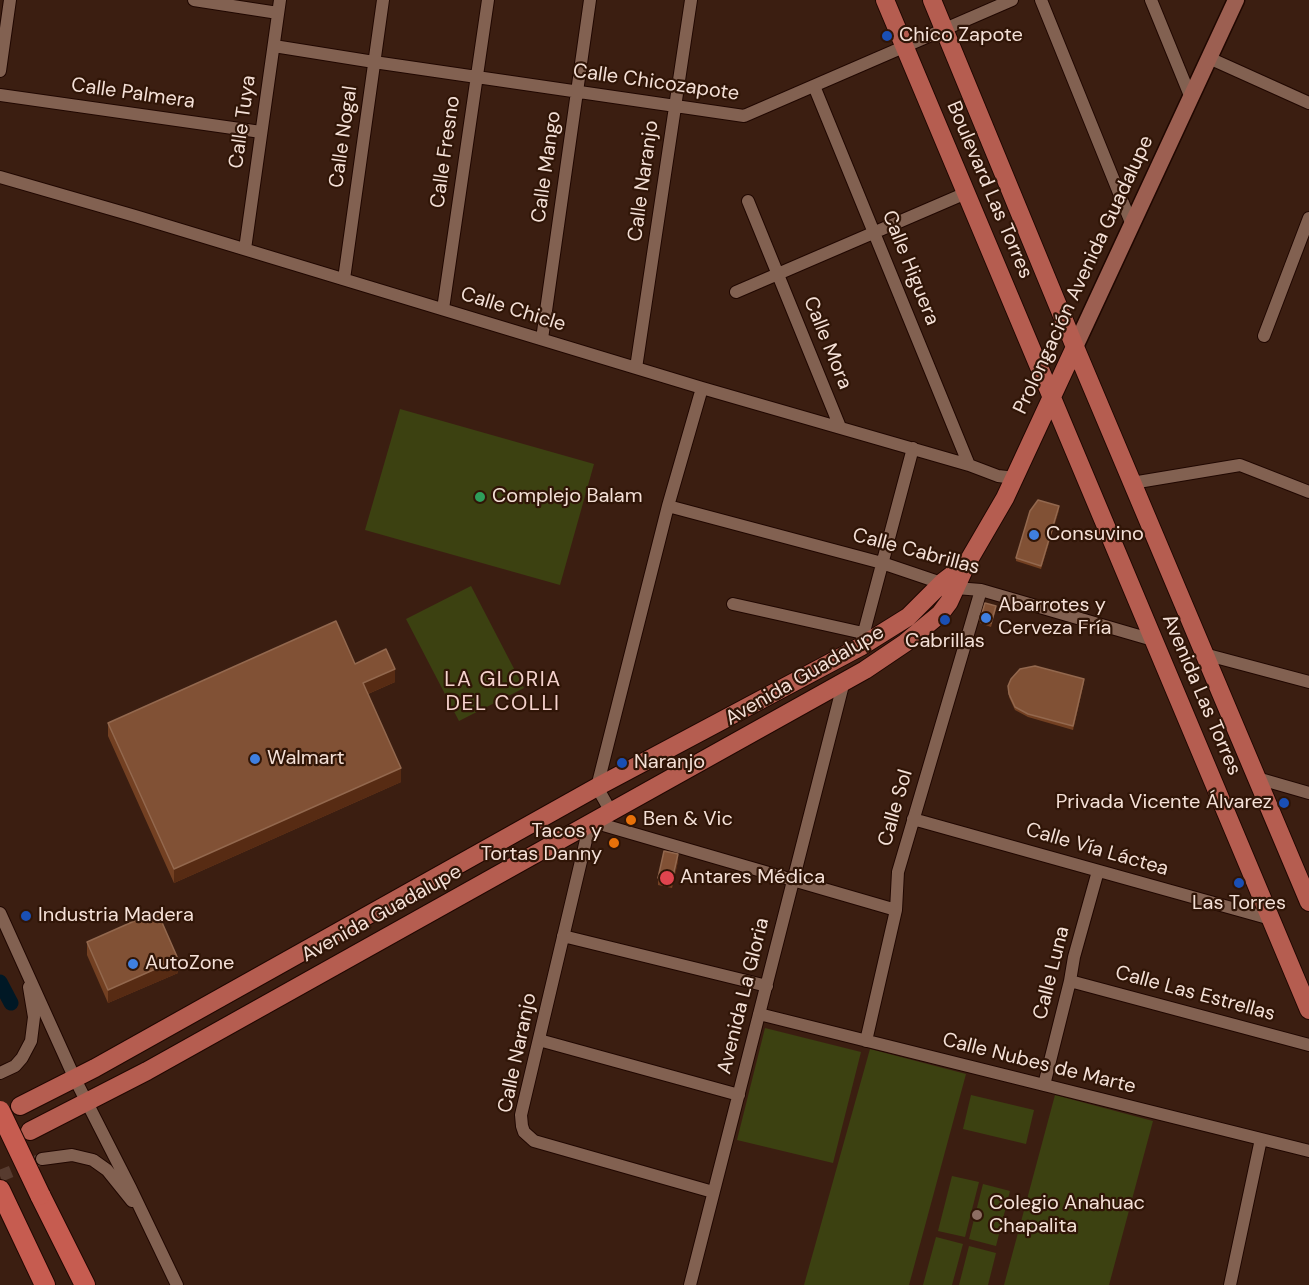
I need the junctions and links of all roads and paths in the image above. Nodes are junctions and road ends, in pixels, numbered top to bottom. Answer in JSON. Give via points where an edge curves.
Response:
{"nodes":[{"id":1,"x":10,"y":0,"type":"edge"},
{"id":2,"x":194,"y":0,"type":"edge"},
{"id":3,"x":383,"y":0,"type":"edge"},
{"id":4,"x":488,"y":0,"type":"edge"},
{"id":5,"x":590,"y":0,"type":"edge"},
{"id":6,"x":691,"y":0,"type":"edge"},
{"id":7,"x":885,"y":0,"type":"edge"},
{"id":8,"x":932,"y":0,"type":"edge"},
{"id":9,"x":1012,"y":0,"type":"edge"},
{"id":10,"x":1041,"y":0,"type":"edge"},
{"id":11,"x":1151,"y":0,"type":"edge"},
{"id":12,"x":1236,"y":0,"type":"edge"},
{"id":13,"x":279,"y":6,"type":"edge"},
{"id":14,"x":944,"y":30,"type":"junction"},
{"id":15,"x":274,"y":46,"type":"junction"},
{"id":16,"x":905,"y":48,"type":"junction"},
{"id":17,"x":1209,"y":58,"type":"junction"},
{"id":18,"x":374,"y":62,"type":"junction"},
{"id":19,"x":0,"y":70,"type":"edge"},
{"id":20,"x":477,"y":77,"type":"junction"},
{"id":21,"x":814,"y":86,"type":"junction"},
{"id":22,"x":577,"y":92,"type":"junction"},
{"id":23,"x":0,"y":95,"type":"edge"},
{"id":24,"x":1191,"y":98,"type":"junction"},
{"id":25,"x":1309,"y":103,"type":"edge"},
{"id":26,"x":675,"y":106,"type":"junction"},
{"id":27,"x":261,"y":132,"type":"junction"},
{"id":28,"x":0,"y":177,"type":"edge"},
{"id":29,"x":966,"y":193,"type":"junction"},
{"id":30,"x":748,"y":201,"type":"dead end"},
{"id":31,"x":1309,"y":218,"type":"edge"},
{"id":32,"x":1132,"y":225,"type":"junction"},
{"id":33,"x":874,"y":231,"type":"junction"},
{"id":34,"x":245,"y":249,"type":"junction"},
{"id":35,"x":778,"y":274,"type":"junction"},
{"id":36,"x":344,"y":279,"type":"junction"},
{"id":37,"x":736,"y":292,"type":"dead end"},
{"id":38,"x":443,"y":309,"type":"junction"},
{"id":39,"x":1264,"y":336,"type":"dead end"},
{"id":40,"x":542,"y":339,"type":"junction"},
{"id":41,"x":1075,"y":347,"type":"junction"},
{"id":42,"x":636,"y":368,"type":"junction"},
{"id":43,"x":702,"y":388,"type":"junction"},
{"id":44,"x":1052,"y":398,"type":"junction"},
{"id":45,"x":840,"y":427,"type":"junction"},
{"id":46,"x":913,"y":448,"type":"junction"},
{"id":47,"x":969,"y":465,"type":"junction"},
{"id":48,"x":1015,"y":478,"type":"junction"},
{"id":49,"x":1132,"y":483,"type":"junction"},
{"id":50,"x":1309,"y":492,"type":"edge"},
{"id":51,"x":668,"y":506,"type":"junction"},
{"id":52,"x":882,"y":563,"type":"junction"},
{"id":53,"x":950,"y":585,"type":"junction"},
{"id":54,"x":981,"y":590,"type":"junction"},
{"id":55,"x":733,"y":604,"type":"dead end"},
{"id":56,"x":862,"y":640,"type":"junction"},
{"id":57,"x":1153,"y":640,"type":"junction"},
{"id":58,"x":1204,"y":654,"type":"junction"},
{"id":59,"x":844,"y":681,"type":"junction"},
{"id":60,"x":1309,"y":682,"type":"edge"},
{"id":61,"x":1257,"y":778,"type":"junction"},
{"id":62,"x":597,"y":787,"type":"junction"},
{"id":63,"x":1309,"y":793,"type":"edge"},
{"id":64,"x":611,"y":812,"type":"junction"},
{"id":65,"x":913,"y":819,"type":"junction"},
{"id":66,"x":592,"y":823,"type":"junction"},
{"id":67,"x":1098,"y":871,"type":"junction"},
{"id":68,"x":794,"y":880,"type":"junction"},
{"id":69,"x":1309,"y":902,"type":"edge"},
{"id":70,"x":896,"y":910,"type":"junction"},
{"id":71,"x":0,"y":913,"type":"edge"},
{"id":72,"x":1271,"y":919,"type":"junction"},
{"id":73,"x":563,"y":936,"type":"junction"},
{"id":74,"x":31,"y":981,"type":"junction"},
{"id":75,"x":1071,"y":981,"type":"junction"},
{"id":76,"x":767,"y":986,"type":"junction"},
{"id":77,"x":1309,"y":1010,"type":"edge"},
{"id":78,"x":759,"y":1014,"type":"junction"},
{"id":79,"x":539,"y":1040,"type":"junction"},
{"id":80,"x":866,"y":1041,"type":"junction"},
{"id":81,"x":1309,"y":1045,"type":"edge"},
{"id":82,"x":0,"y":1072,"type":"edge"},
{"id":83,"x":75,"y":1079,"type":"junction"},
{"id":84,"x":1044,"y":1085,"type":"junction"},
{"id":85,"x":740,"y":1095,"type":"junction"},
{"id":86,"x":88,"y":1103,"type":"junction"},
{"id":87,"x":20,"y":1106,"type":"dead end"},
{"id":88,"x":0,"y":1111,"type":"edge"},
{"id":89,"x":30,"y":1131,"type":"dead end"},
{"id":90,"x":1261,"y":1139,"type":"junction"},
{"id":91,"x":1309,"y":1151,"type":"edge"},
{"id":92,"x":42,"y":1160,"type":"tunnel mouth"},
{"id":93,"x":0,"y":1190,"type":"edge"},
{"id":94,"x":713,"y":1192,"type":"junction"},
{"id":95,"x":144,"y":1216,"type":"junction"},
{"id":96,"x":45,"y":1285,"type":"edge"},
{"id":97,"x":85,"y":1285,"type":"edge"},
{"id":98,"x":177,"y":1285,"type":"edge"},
{"id":99,"x":690,"y":1285,"type":"edge"},
{"id":100,"x":1230,"y":1285,"type":"edge"}],
"edges":[{"from":1,"to":19,"type":"street"},
{"from":2,"to":13,"type":"street"},
{"from":3,"to":18,"type":"street","name":"Calle Nogal"},
{"from":4,"to":20,"type":"street","name":"Calle Fresno"},
{"from":5,"to":22,"type":"street","name":"Calle Mango"},
{"from":6,"to":26,"type":"street","name":"Calle Naranjo"},
{"from":7,"to":16,"type":"main road","name":"Boulevard Las Torres"},
{"from":8,"to":14,"type":"main road","name":"Boulevard Las Torres"},
{"from":9,"to":14,"type":"street","name":"Calle Chicozapote"},
{"from":10,"to":32,"type":"street"},
{"from":11,"to":24,"type":"street"},
{"from":12,"to":17,"type":"main road","name":"Prolongación Avenida Guadalupe"},
{"from":13,"to":15,"type":"street","name":"Calle Tuya"},
{"from":14,"to":16,"type":"street","name":"Calle Chicozapote"},
{"from":14,"to":41,"type":"main road","name":"Boulevard Las Torres"},
{"from":15,"to":18,"type":"street","name":"Calle Chicozapote"},
{"from":15,"to":27,"type":"street","name":"Calle Tuya"},
{"from":16,"to":21,"type":"street","name":"Calle Chicozapote"},
{"from":16,"to":29,"type":"main road","name":"Boulevard Las Torres"},
{"from":17,"to":24,"type":"main road","name":"Prolongación Avenida Guadalupe"},
{"from":17,"to":25,"type":"street"},
{"from":18,"to":20,"type":"street","name":"Calle Chicozapote"},
{"from":18,"to":36,"type":"street","name":"Calle Nogal"},
{"from":20,"to":22,"type":"street","name":"Calle Chicozapote"},
{"from":20,"to":38,"type":"street","name":"Calle Fresno"},
{"from":21,"to":26,"type":"street","name":"Calle Chicozapote","via":[[744,116]]},
{"from":21,"to":33,"type":"street","name":"Calle Higuera"},
{"from":22,"to":26,"type":"street","name":"Calle Chicozapote"},
{"from":22,"to":40,"type":"street","name":"Calle Mango"},
{"from":23,"to":27,"type":"street","name":"Calle Palmera"},
{"from":24,"to":32,"type":"main road","name":"Prolongación Avenida Guadalupe"},
{"from":26,"to":42,"type":"street","name":"Calle Naranjo"},
{"from":27,"to":34,"type":"street","name":"Calle Tuya"},
{"from":28,"to":34,"type":"street","name":"Calle Chicle"},
{"from":29,"to":33,"type":"street"},
{"from":29,"to":44,"type":"main road","name":"Boulevard Las Torres"},
{"from":30,"to":35,"type":"street","name":"Calle Mora"},
{"from":31,"to":39,"type":"street"},
{"from":32,"to":41,"type":"main road","name":"Prolongación Avenida Guadalupe"},
{"from":33,"to":35,"type":"street"},
{"from":33,"to":47,"type":"street","name":"Calle Higuera"},
{"from":34,"to":36,"type":"street","name":"Calle Chicle"},
{"from":35,"to":37,"type":"street"},
{"from":35,"to":45,"type":"street","name":"Calle Mora"},
{"from":36,"to":38,"type":"street","name":"Calle Chicle"},
{"from":38,"to":40,"type":"street","name":"Calle Chicle"},
{"from":40,"to":42,"type":"street","name":"Calle Chicle"},
{"from":41,"to":44,"type":"main road","name":"Prolongación Avenida Guadalupe"},
{"from":41,"to":49,"type":"main road","name":"Avenida Las Torres"},
{"from":42,"to":43,"type":"street","name":"Calle Chicle"},
{"from":43,"to":45,"type":"street","name":"Calle Chicle"},
{"from":43,"to":51,"type":"street"},
{"from":44,"to":48,"type":"main road","name":"Prolongación Avenida Guadalupe"},
{"from":44,"to":57,"type":"main road","name":"Avenida Las Torres"},
{"from":45,"to":46,"type":"street","name":"Calle Chicle"},
{"from":46,"to":47,"type":"street","name":"Calle Chicle"},
{"from":46,"to":52,"type":"street"},
{"from":47,"to":48,"type":"street","name":"Calle Chicle"},
{"from":48,"to":53,"type":"main road","name":"Prolongación Avenida Guadalupe","via":[[995,518]]},
{"from":49,"to":50,"type":"street","via":[[1240,465]]},
{"from":49,"to":58,"type":"main road","name":"Avenida Las Torres"},
{"from":51,"to":52,"type":"street","name":"Calle Cabrillas"},
{"from":51,"to":62,"type":"street"},
{"from":52,"to":53,"type":"street","name":"Calle Cabrillas"},
{"from":52,"to":56,"type":"street"},
{"from":53,"to":54,"type":"street","name":"Calle Cabrillas"},
{"from":53,"to":56,"type":"main road","name":"Avenida Guadalupe","via":[[908,617]]},
{"from":53,"to":59,"type":"main road","name":"Avenida Guadalupe","via":[[945,608],[931,622]]},
{"from":54,"to":57,"type":"street","name":"Calle Cabrillas"},
{"from":54,"to":65,"type":"street","name":"Calle Sol"},
{"from":55,"to":56,"type":"street"},
{"from":56,"to":62,"type":"main road","name":"Avenida Guadalupe"},
{"from":57,"to":72,"type":"main road","name":"Avenida Las Torres"},
{"from":58,"to":60,"type":"street"},
{"from":58,"to":61,"type":"main road","name":"Avenida Las Torres"},
{"from":59,"to":64,"type":"main road","name":"Avenida Guadalupe"},
{"from":59,"to":68,"type":"street","name":"Avenida La Gloria"},
{"from":61,"to":63,"type":"street"},
{"from":61,"to":69,"type":"main road","name":"Avenida Las Torres"},
{"from":62,"to":64,"type":"street"},
{"from":62,"to":83,"type":"main road","name":"Avenida Guadalupe"},
{"from":64,"to":66,"type":"main road","name":"Avenida Guadalupe"},
{"from":65,"to":67,"type":"street","name":"Calle Vía Láctea"},
{"from":65,"to":70,"type":"street","name":"Calle Sol","via":[[898,872]]},
{"from":66,"to":68,"type":"street"},
{"from":66,"to":73,"type":"street","name":"Calle Naranjo"},
{"from":66,"to":86,"type":"main road","name":"Avenida Guadalupe"},
{"from":67,"to":72,"type":"street","name":"Calle Vía Láctea"},
{"from":67,"to":75,"type":"street","name":"Calle Luna"},
{"from":68,"to":70,"type":"street"},
{"from":68,"to":76,"type":"street","name":"Avenida La Gloria"},
{"from":70,"to":80,"type":"street","name":"Calle Sol"},
{"from":71,"to":74,"type":"street"},
{"from":72,"to":77,"type":"main road","name":"Avenida Las Torres"},
{"from":73,"to":76,"type":"street"},
{"from":73,"to":79,"type":"street","name":"Calle Naranjo"},
{"from":74,"to":82,"type":"street","via":[[31,1041],[15,1066]]},
{"from":74,"to":83,"type":"street"},
{"from":75,"to":81,"type":"street","name":"Calle Las Estrellas"},
{"from":75,"to":84,"type":"street","name":"Calle Luna"},
{"from":76,"to":78,"type":"street","name":"Avenida La Gloria"},
{"from":78,"to":80,"type":"street","name":"Calle Nubes de Marte"},
{"from":78,"to":85,"type":"street","name":"Avenida La Gloria"},
{"from":79,"to":85,"type":"street"},
{"from":79,"to":94,"type":"street","name":"Calle Naranjo","via":[[522,1115],[524,1132],[534,1141]]},
{"from":80,"to":84,"type":"street","name":"Calle Nubes de Marte"},
{"from":83,"to":86,"type":"street"},
{"from":83,"to":87,"type":"main road","name":"Avenida Guadalupe"},
{"from":84,"to":90,"type":"street","name":"Calle Nubes de Marte"},
{"from":85,"to":94,"type":"street","name":"Avenida La Gloria"},
{"from":86,"to":89,"type":"main road","name":"Avenida Guadalupe"},
{"from":86,"to":95,"type":"street"},
{"from":88,"to":97,"type":"highway","bridge":true},
{"from":90,"to":91,"type":"street","name":"Calle Nubes de Marte"},
{"from":90,"to":100,"type":"street"},
{"from":92,"to":95,"type":"street","via":[[72,1155],[93,1160],[107,1170]]},
{"from":93,"to":96,"type":"highway"},
{"from":94,"to":99,"type":"street","name":"Avenida La Gloria"},
{"from":95,"to":98,"type":"street"}]}
